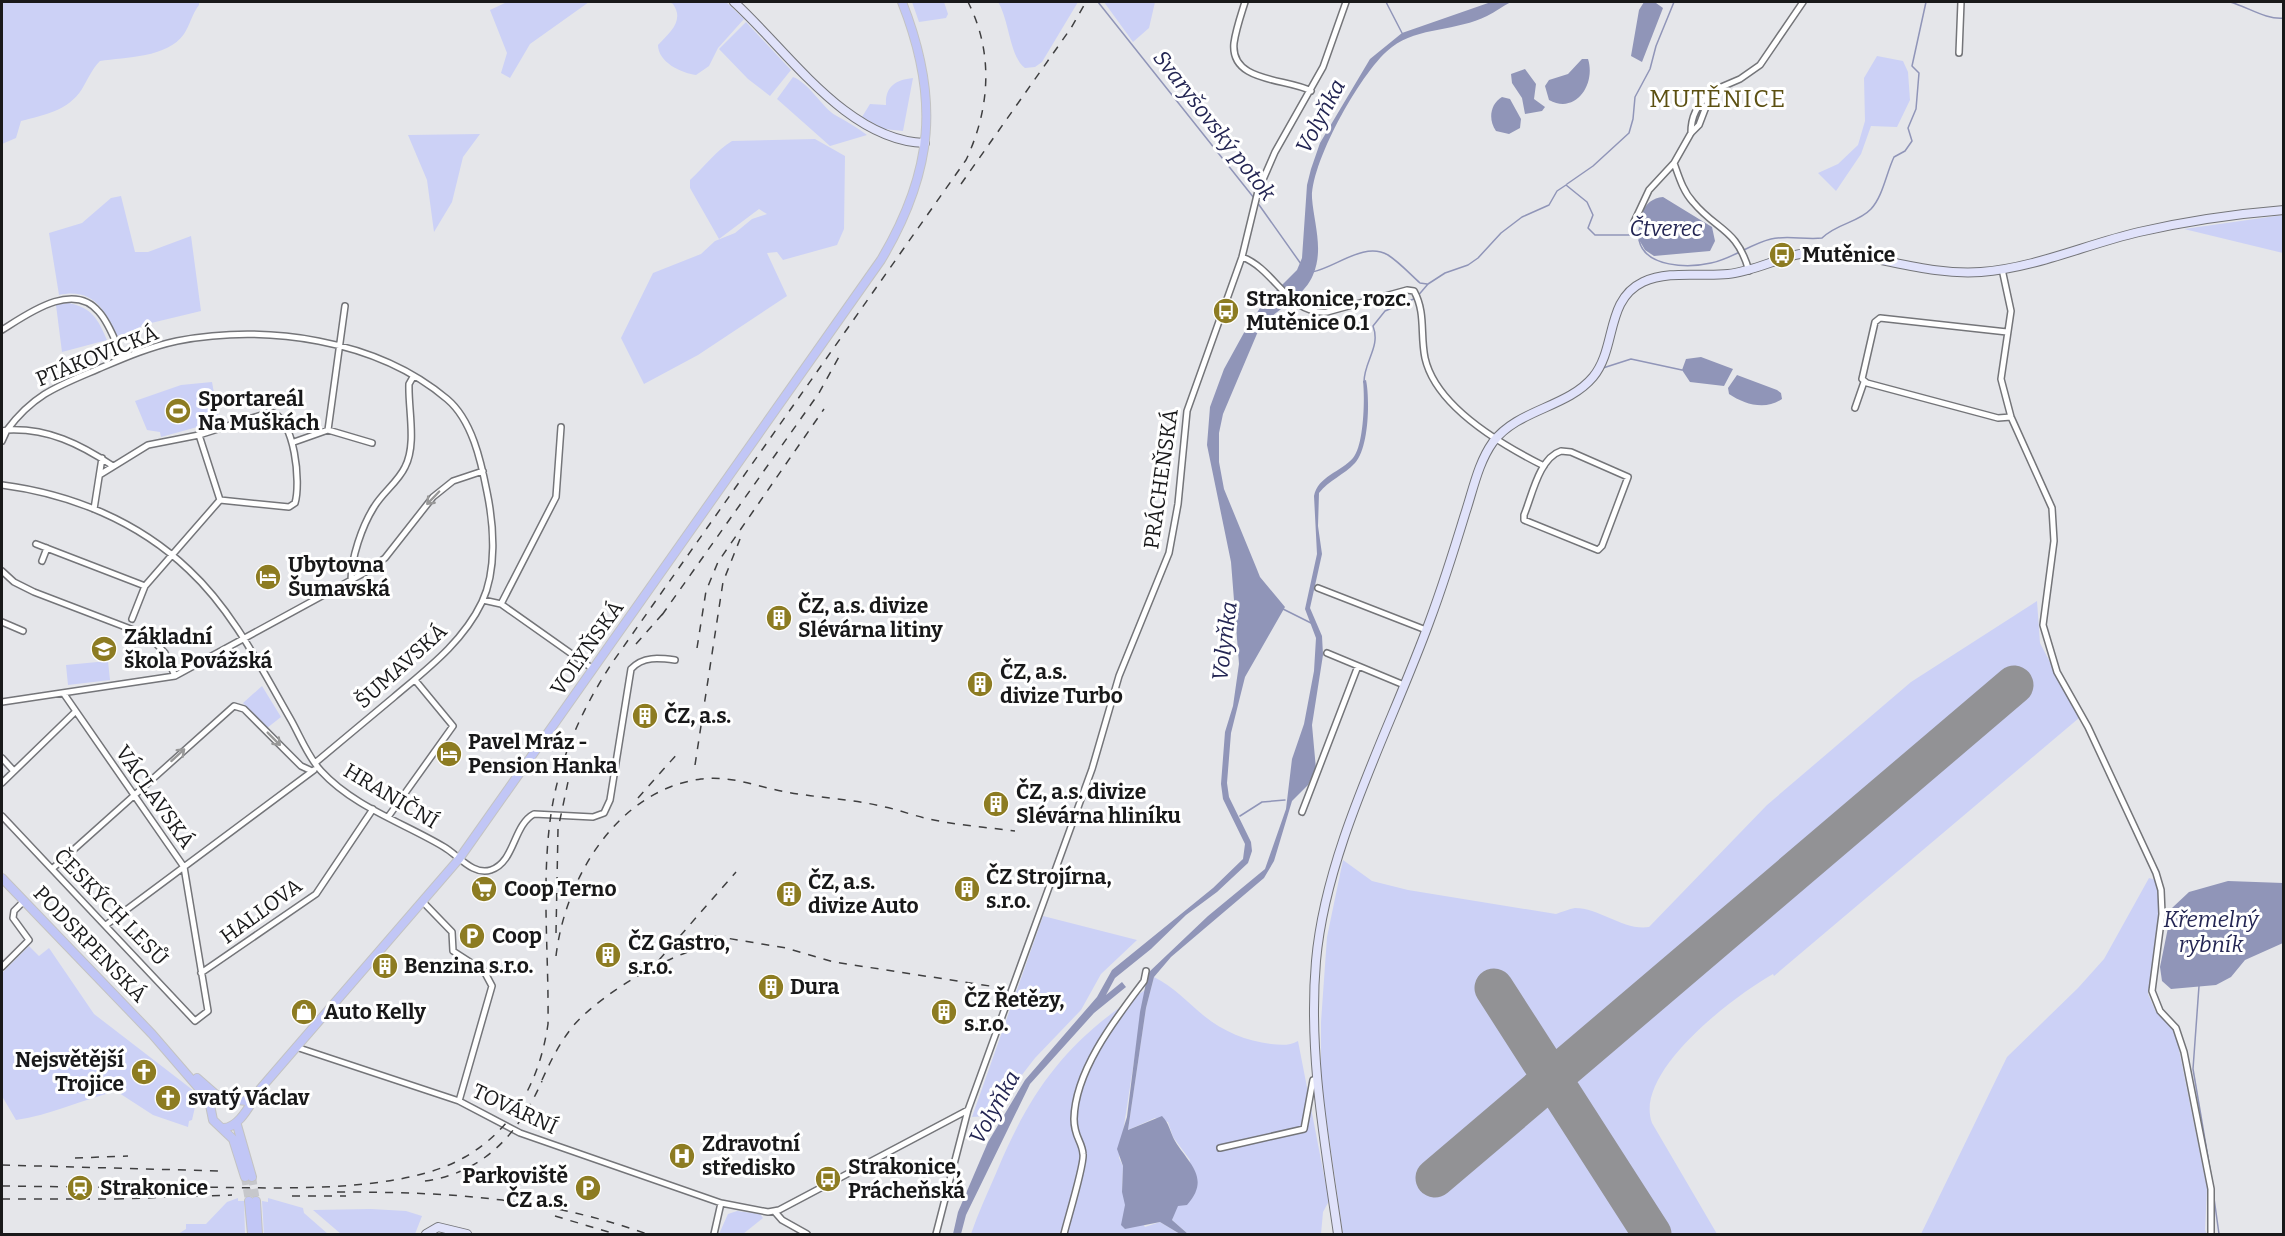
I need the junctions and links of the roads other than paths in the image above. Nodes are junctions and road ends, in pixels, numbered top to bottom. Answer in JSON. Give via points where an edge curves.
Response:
{"nodes":[{"id":1,"x":734,"y":2,"type":"edge"},
{"id":2,"x":902,"y":2,"type":"edge"},
{"id":3,"x":1245,"y":2,"type":"edge"},
{"id":4,"x":1346,"y":2,"type":"edge"},
{"id":5,"x":1803,"y":2,"type":"edge"},
{"id":6,"x":1961,"y":2,"type":"edge"},
{"id":7,"x":1959,"y":53,"type":"dead end"},
{"id":8,"x":1311,"y":91,"type":"junction"},
{"id":9,"x":925,"y":143,"type":"junction"},
{"id":10,"x":1674,"y":163,"type":"junction"},
{"id":11,"x":2283,"y":210,"type":"edge"},
{"id":12,"x":1634,"y":222,"type":"dead end"},
{"id":13,"x":1242,"y":257,"type":"junction"},
{"id":14,"x":2002,"y":269,"type":"junction"},
{"id":15,"x":1749,"y":271,"type":"junction"},
{"id":16,"x":345,"y":306,"type":"dead end"},
{"id":17,"x":2,"y":330,"type":"edge"},
{"id":18,"x":2007,"y":332,"type":"junction"},
{"id":19,"x":340,"y":347,"type":"junction"},
{"id":20,"x":123,"y":358,"type":"junction"},
{"id":21,"x":413,"y":377,"type":"junction"},
{"id":22,"x":1864,"y":382,"type":"junction"},
{"id":23,"x":1855,"y":408,"type":"dead end"},
{"id":24,"x":2012,"y":417,"type":"junction"},
{"id":25,"x":561,"y":427,"type":"dead end"},
{"id":26,"x":4,"y":430,"type":"edge"},
{"id":27,"x":328,"y":430,"type":"junction"},
{"id":28,"x":199,"y":435,"type":"junction"},
{"id":29,"x":1495,"y":440,"type":"junction"},
{"id":30,"x":2,"y":441,"type":"edge"},
{"id":31,"x":294,"y":442,"type":"junction"},
{"id":32,"x":372,"y":443,"type":"dead end"},
{"id":33,"x":102,"y":458,"type":"junction"},
{"id":34,"x":113,"y":466,"type":"junction"},
{"id":35,"x":1544,"y":466,"type":"junction"},
{"id":36,"x":483,"y":471,"type":"junction"},
{"id":37,"x":101,"y":474,"type":"junction"},
{"id":38,"x":2,"y":485,"type":"edge"},
{"id":39,"x":220,"y":500,"type":"junction"},
{"id":40,"x":94,"y":509,"type":"junction"},
{"id":41,"x":36,"y":544,"type":"dead end"},
{"id":42,"x":47,"y":548,"type":"junction"},
{"id":43,"x":173,"y":555,"type":"junction"},
{"id":44,"x":42,"y":561,"type":"dead end"},
{"id":45,"x":2,"y":571,"type":"edge"},
{"id":46,"x":351,"y":581,"type":"junction"},
{"id":47,"x":146,"y":586,"type":"junction"},
{"id":48,"x":1318,"y":588,"type":"dead end"},
{"id":49,"x":483,"y":600,"type":"junction"},
{"id":50,"x":501,"y":604,"type":"junction"},
{"id":51,"x":132,"y":619,"type":"dead end"},
{"id":52,"x":2,"y":622,"type":"edge"},
{"id":53,"x":1426,"y":630,"type":"junction"},
{"id":54,"x":23,"y":631,"type":"dead end"},
{"id":55,"x":244,"y":640,"type":"junction"},
{"id":56,"x":1328,"y":653,"type":"dead end"},
{"id":57,"x":675,"y":660,"type":"dead end"},
{"id":58,"x":1358,"y":666,"type":"junction"},
{"id":59,"x":593,"y":669,"type":"junction"},
{"id":60,"x":175,"y":676,"type":"junction"},
{"id":61,"x":414,"y":680,"type":"junction"},
{"id":62,"x":1404,"y":685,"type":"junction"},
{"id":63,"x":64,"y":694,"type":"junction"},
{"id":64,"x":2,"y":702,"type":"edge"},
{"id":65,"x":75,"y":712,"type":"junction"},
{"id":66,"x":2,"y":758,"type":"edge"},
{"id":67,"x":316,"y":765,"type":"junction"},
{"id":68,"x":13,"y":770,"type":"junction"},
{"id":69,"x":312,"y":771,"type":"junction"},
{"id":70,"x":2,"y":783,"type":"edge"},
{"id":71,"x":134,"y":794,"type":"junction"},
{"id":72,"x":373,"y":809,"type":"junction"},
{"id":73,"x":1302,"y":812,"type":"dead end"},
{"id":74,"x":2,"y":816,"type":"edge"},
{"id":75,"x":388,"y":817,"type":"junction"},
{"id":76,"x":459,"y":859,"type":"junction"},
{"id":77,"x":184,"y":867,"type":"junction"},
{"id":78,"x":52,"y":869,"type":"junction"},
{"id":79,"x":2,"y":878,"type":"edge"},
{"id":80,"x":24,"y":901,"type":"junction"},
{"id":81,"x":423,"y":902,"type":"junction"},
{"id":82,"x":106,"y":925,"type":"junction"},
{"id":83,"x":2,"y":967,"type":"edge"},
{"id":84,"x":1146,"y":972,"type":"dead end"},
{"id":85,"x":201,"y":973,"type":"junction"},
{"id":86,"x":195,"y":1020,"type":"joint"},
{"id":87,"x":152,"y":1034,"type":"junction"},
{"id":88,"x":296,"y":1047,"type":"junction"},
{"id":89,"x":1318,"y":1080,"type":"junction"},
{"id":90,"x":261,"y":1088,"type":"junction"},
{"id":91,"x":221,"y":1099,"type":"junction"},
{"id":92,"x":235,"y":1101,"type":"junction"},
{"id":93,"x":459,"y":1101,"type":"junction"},
{"id":94,"x":213,"y":1107,"type":"junction"},
{"id":95,"x":968,"y":1110,"type":"junction"},
{"id":96,"x":239,"y":1121,"type":"junction"},
{"id":97,"x":223,"y":1128,"type":"junction"},
{"id":98,"x":1220,"y":1148,"type":"dead end"},
{"id":99,"x":721,"y":1203,"type":"junction"},
{"id":100,"x":775,"y":1212,"type":"junction"},
{"id":101,"x":252,"y":1234,"type":"edge"},
{"id":102,"x":258,"y":1234,"type":"edge"},
{"id":103,"x":426,"y":1234,"type":"edge"},
{"id":104,"x":467,"y":1234,"type":"edge"},
{"id":105,"x":714,"y":1234,"type":"edge"},
{"id":106,"x":807,"y":1234,"type":"edge"},
{"id":107,"x":936,"y":1234,"type":"edge"},
{"id":108,"x":1064,"y":1234,"type":"edge"},
{"id":109,"x":1338,"y":1234,"type":"edge"},
{"id":110,"x":2211,"y":1234,"type":"edge"}],
"edges":[{"from":1,"to":9,"type":"street","via":[[852,117],[887,137]]},
{"from":2,"to":9,"type":"main road","name":"VOLYŇSKÁ","via":[[924,74]]},
{"from":3,"to":8,"type":"street","via":[[1234,42],[1241,65],[1254,75]]},
{"from":4,"to":8,"type":"street","name":"PRÁCHEŇSKÁ"},
{"from":5,"to":10,"type":"street","via":[[1760,64],[1740,79],[1712,91],[1699,125]]},
{"from":6,"to":7,"type":"street"},
{"from":8,"to":13,"type":"street","name":"PRÁCHEŇSKÁ","via":[[1275,152],[1253,208]]},
{"from":9,"to":59,"type":"main road","name":"VOLYŇSKÁ","via":[[910,205],[870,276]]},
{"from":10,"to":12,"type":"street","via":[[1649,190]]},
{"from":10,"to":15,"type":"street","via":[[1684,190],[1694,204],[1732,234]]},
{"from":11,"to":14,"type":"street","via":[[2139,232]]},
{"from":13,"to":29,"type":"street","via":[[1261,267],[1296,303],[1323,313],[1414,291],[1421,305],[1424,354],[1438,388]]},
{"from":13,"to":95,"type":"street","name":"PRÁCHEŇSKÁ","via":[[1190,397],[1167,561],[1119,676],[1092,769]]},
{"from":14,"to":15,"type":"street","via":[[1940,272],[1816,251]]},
{"from":14,"to":18,"type":"street","via":[[2010,297]]},
{"from":15,"to":29,"type":"street","via":[[1661,276],[1628,291],[1617,308],[1604,357],[1590,380],[1511,425]]},
{"from":16,"to":19,"type":"street"},
{"from":17,"to":20,"type":"street","via":[[57,300],[83,302],[101,313]]},
{"from":18,"to":22,"type":"street","via":[[1880,318],[1875,322],[1862,376]]},
{"from":18,"to":24,"type":"street","via":[[2001,379]]},
{"from":19,"to":20,"type":"street","name":"PTÁKOVICKÁ","via":[[290,337],[228,335],[169,343]]},
{"from":19,"to":21,"type":"street","name":"PTÁKOVICKÁ","via":[[399,368]]},
{"from":19,"to":27,"type":"street"},
{"from":20,"to":26,"type":"street","name":"PTÁKOVICKÁ","via":[[54,386]]},
{"from":21,"to":36,"type":"street","name":"PTÁKOVICKÁ","via":[[448,400],[463,417]]},
{"from":21,"to":46,"type":"street","via":[[409,384],[408,459],[374,506],[351,568]]},
{"from":22,"to":23,"type":"street"},
{"from":22,"to":24,"type":"street","via":[[1998,418]]},
{"from":24,"to":110,"type":"street","via":[[2052,508],[2054,541],[2043,625],[2057,672],[2122,799],[2161,890],[2162,914],[2152,991],[2160,1011],[2176,1028],[2184,1052],[2211,1189]]},
{"from":25,"to":50,"type":"street","via":[[556,497]]},
{"from":26,"to":30,"type":"street","name":"PTÁKOVICKÁ"},
{"from":26,"to":33,"type":"street","via":[[42,432],[70,440]]},
{"from":27,"to":31,"type":"street"},
{"from":27,"to":32,"type":"street"},
{"from":28,"to":31,"type":"street","via":[[271,412],[280,417]]},
{"from":28,"to":34,"type":"street","via":[[148,445]]},
{"from":28,"to":39,"type":"street"},
{"from":29,"to":35,"type":"street"},
{"from":29,"to":53,"type":"street","via":[[1482,462]]},
{"from":31,"to":39,"type":"street","via":[[293,506]]},
{"from":33,"to":34,"type":"street"},
{"from":33,"to":37,"type":"street"},
{"from":34,"to":37,"type":"street"},
{"from":35,"to":35,"type":"street","via":[[1524,520],[1593,550],[1600,549],[1628,477],[1568,451],[1553,454]]},
{"from":36,"to":46,"type":"street","one_way":true,"via":[[453,481],[433,496],[385,558]]},
{"from":36,"to":49,"type":"street","name":"ŠUMAVSKÁ","via":[[492,513],[493,557]]},
{"from":37,"to":40,"type":"street"},
{"from":38,"to":40,"type":"street","name":"HRANIČNÍ","via":[[46,493]]},
{"from":39,"to":43,"type":"street"},
{"from":40,"to":43,"type":"street","name":"HRANIČNÍ"},
{"from":41,"to":42,"type":"street"},
{"from":42,"to":44,"type":"street"},
{"from":42,"to":47,"type":"street"},
{"from":43,"to":47,"type":"street"},
{"from":43,"to":55,"type":"street","name":"HRANIČNÍ","via":[[210,592]]},
{"from":45,"to":60,"type":"street","via":[[34,592],[149,636],[165,654]]},
{"from":46,"to":55,"type":"street"},
{"from":47,"to":51,"type":"street"},
{"from":48,"to":53,"type":"street"},
{"from":49,"to":50,"type":"street"},
{"from":49,"to":61,"type":"street","name":"ŠUMAVSKÁ","via":[[458,639]]},
{"from":50,"to":59,"type":"street"},
{"from":52,"to":54,"type":"street"},
{"from":53,"to":62,"type":"street"},
{"from":55,"to":60,"type":"street"},
{"from":55,"to":67,"type":"street","name":"HRANIČNÍ"},
{"from":56,"to":58,"type":"street"},
{"from":57,"to":76,"type":"street","name":"HRANIČNÍ","via":[[643,660],[629,675],[610,800],[604,813],[593,817],[537,813],[524,822],[504,860],[494,869],[479,871]]},
{"from":58,"to":62,"type":"street"},
{"from":58,"to":73,"type":"street"},
{"from":59,"to":76,"type":"main road","name":"VOLYŇSKÁ"},
{"from":60,"to":63,"type":"street"},
{"from":61,"to":67,"type":"street","name":"ŠUMAVSKÁ"},
{"from":61,"to":75,"type":"street","via":[[453,726]]},
{"from":62,"to":89,"type":"street","via":[[1326,898],[1316,958],[1313,1020]]},
{"from":63,"to":64,"type":"street"},
{"from":63,"to":65,"type":"street","name":"VÁCLAVSKÁ"},
{"from":65,"to":68,"type":"street"},
{"from":65,"to":71,"type":"street","name":"VÁCLAVSKÁ"},
{"from":66,"to":68,"type":"street"},
{"from":67,"to":69,"type":"street","name":"ŠUMAVSKÁ"},
{"from":67,"to":72,"type":"street","name":"HRANIČNÍ"},
{"from":68,"to":70,"type":"street"},
{"from":71,"to":69,"type":"street","name":"HRANIČNÍ","one_way":true,"via":[[237,706],[301,766]]},
{"from":69,"to":77,"type":"street","name":"ŠUMAVSKÁ"},
{"from":71,"to":77,"type":"street","name":"VÁCLAVSKÁ"},
{"from":71,"to":78,"type":"street"},
{"from":72,"to":75,"type":"street","name":"HRANIČNÍ"},
{"from":72,"to":85,"type":"street","name":"HALLOVA","via":[[316,894]]},
{"from":74,"to":78,"type":"street","name":"ČESKÝCH LESŮ"},
{"from":75,"to":76,"type":"street","name":"HRANIČNÍ"},
{"from":76,"to":81,"type":"main road","name":"VOLYŇSKÁ"},
{"from":77,"to":82,"type":"street","name":"ŠUMAVSKÁ"},
{"from":77,"to":85,"type":"street","name":"VÁCLAVSKÁ"},
{"from":78,"to":82,"type":"street","name":"ČESKÝCH LESŮ"},
{"from":79,"to":80,"type":"main road","name":"PODSRPENSKÁ"},
{"from":80,"to":83,"type":"street","via":[[13,918],[29,940]]},
{"from":80,"to":87,"type":"main road","name":"PODSRPENSKÁ"},
{"from":81,"to":88,"type":"main road","name":"VOLYŇSKÁ"},
{"from":81,"to":93,"type":"street","via":[[452,932],[453,951],[484,971],[492,986]]},
{"from":82,"to":86,"type":"street","name":"ČESKÝCH LESŮ"},
{"from":84,"to":108,"type":"street","via":[[1144,981],[1107,1031],[1081,1088],[1074,1118],[1075,1137],[1084,1155]]},
{"from":85,"to":86,"type":"street","name":"VÁCLAVSKÁ","via":[[208,1011]]},
{"from":87,"to":91,"type":"main road","name":"PODSRPENSKÁ"},
{"from":87,"to":94,"type":"main road","name":"PODSRPENSKÁ"},
{"from":88,"to":90,"type":"main road","name":"VOLYŇSKÁ"},
{"from":88,"to":93,"type":"street","name":"TOVÁRNÍ"},
{"from":89,"to":98,"type":"street","via":[[1313,1080],[1304,1129]]},
{"from":89,"to":109,"type":"street"},
{"from":90,"to":92,"type":"main road","name":"VOLYŇSKÁ","via":[[246,1101]]},
{"from":90,"to":96,"type":"main road","name":"VOLYŇSKÁ"},
{"from":91,"to":92,"type":"main road"},
{"from":91,"to":94,"type":"main road"},
{"from":92,"to":96,"type":"main road","name":"PODSRPENSKÁ","via":[[241,1108]]},
{"from":93,"to":99,"type":"street","name":"TOVÁRNÍ","via":[[520,1133]]},
{"from":94,"to":97,"type":"main road","name":"PODSRPENSKÁ","via":[[213,1120]]},
{"from":95,"to":100,"type":"street"},
{"from":95,"to":107,"type":"street","name":"PRÁCHEŇSKÁ"},
{"from":96,"to":97,"type":"main road"},
{"from":96,"to":97,"type":"main road","name":"PODSRPENSKÁ","via":[[249,1177],[233,1139]]},
{"from":99,"to":100,"type":"street","name":"TOVÁRNÍ"},
{"from":99,"to":105,"type":"street"},
{"from":100,"to":106,"type":"street"},
{"from":101,"to":102,"type":"main road","via":[[253,1201]]},
{"from":103,"to":104,"type":"street","via":[[438,1227]]}]}
